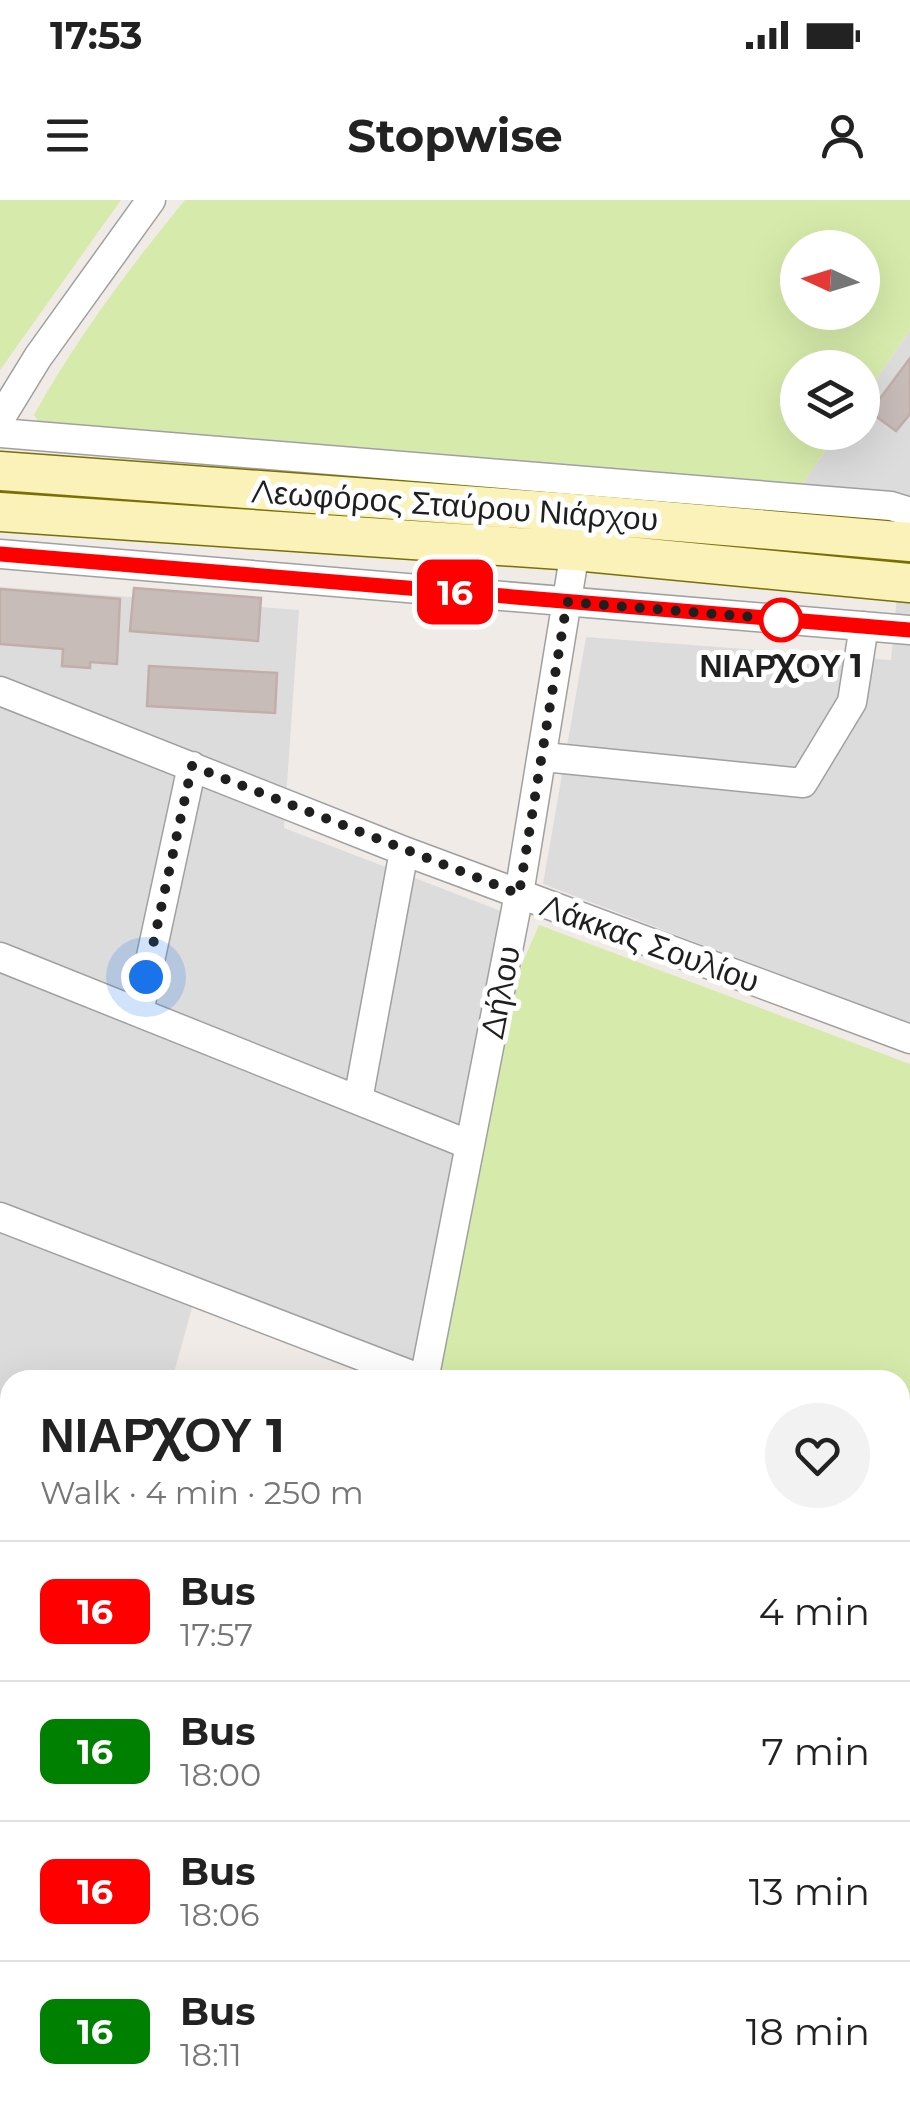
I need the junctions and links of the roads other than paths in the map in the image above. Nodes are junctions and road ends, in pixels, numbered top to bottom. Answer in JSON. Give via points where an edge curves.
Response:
{"nodes":[{"id":1,"x":151,"y":200,"type":"edge"},
{"id":2,"x":0,"y":419,"type":"edge"},
{"id":3,"x":0,"y":433,"type":"edge"},
{"id":4,"x":0,"y":471,"type":"edge"},
{"id":5,"x":0,"y":512,"type":"edge"},
{"id":6,"x":910,"y":512,"type":"edge"},
{"id":7,"x":910,"y":542,"type":"edge"},
{"id":8,"x":575,"y":551,"type":"junction"},
{"id":9,"x":0,"y":554,"type":"edge"},
{"id":10,"x":910,"y":582,"type":"edge"},
{"id":11,"x":567,"y":602,"type":"junction"},
{"id":12,"x":864,"y":626,"type":"junction"},
{"id":13,"x":910,"y":630,"type":"edge"},
{"id":14,"x":0,"y":691,"type":"edge"},
{"id":15,"x":544,"y":758,"type":"junction"},
{"id":16,"x":192,"y":766,"type":"junction"},
{"id":17,"x":404,"y":851,"type":"junction"},
{"id":18,"x":519,"y":894,"type":"junction"},
{"id":19,"x":0,"y":956,"type":"edge"},
{"id":20,"x":138,"y":1012,"type":"junction"},
{"id":21,"x":910,"y":1039,"type":"edge"},
{"id":22,"x":358,"y":1100,"type":"junction"},
{"id":23,"x":470,"y":1145,"type":"junction"},
{"id":24,"x":0,"y":1217,"type":"edge"},
{"id":25,"x":398,"y":1370,"type":"edge"},
{"id":26,"x":426,"y":1370,"type":"edge"}],
"edges":[{"from":1,"to":2,"type":"street"},
{"from":3,"to":6,"type":"street"},
{"from":4,"to":7,"type":"main road","name":"Λεωφόρος Σταύρου Νιάρχου"},
{"from":5,"to":8,"type":"main road","name":"Λεωφόρος Σταύρου Νιάρχου"},
{"from":8,"to":10,"type":"main road","name":"Λεωφόρος Σταύρου Νιάρχου"},
{"from":8,"to":11,"type":"street","name":"Δήλου"},
{"from":9,"to":11,"type":"street"},
{"from":11,"to":12,"type":"street"},
{"from":11,"to":15,"type":"street","name":"Δήλου"},
{"from":12,"to":13,"type":"street"},
{"from":12,"to":15,"type":"street","via":[[852,702],[803,784]]},
{"from":14,"to":16,"type":"street","name":"Λάκκας Σουλίου"},
{"from":15,"to":18,"type":"street","name":"Δήλου"},
{"from":16,"to":17,"type":"street","name":"Λάκκας Σουλίου"},
{"from":16,"to":20,"type":"street"},
{"from":17,"to":18,"type":"street","name":"Λάκκας Σουλίου"},
{"from":17,"to":22,"type":"street"},
{"from":18,"to":21,"type":"street","name":"Λάκκας Σουλίου"},
{"from":18,"to":23,"type":"street","name":"Δήλου"},
{"from":19,"to":20,"type":"street"},
{"from":20,"to":22,"type":"street"},
{"from":22,"to":23,"type":"street"},
{"from":23,"to":26,"type":"street","name":"Δήλου"},
{"from":24,"to":25,"type":"street"}]}
